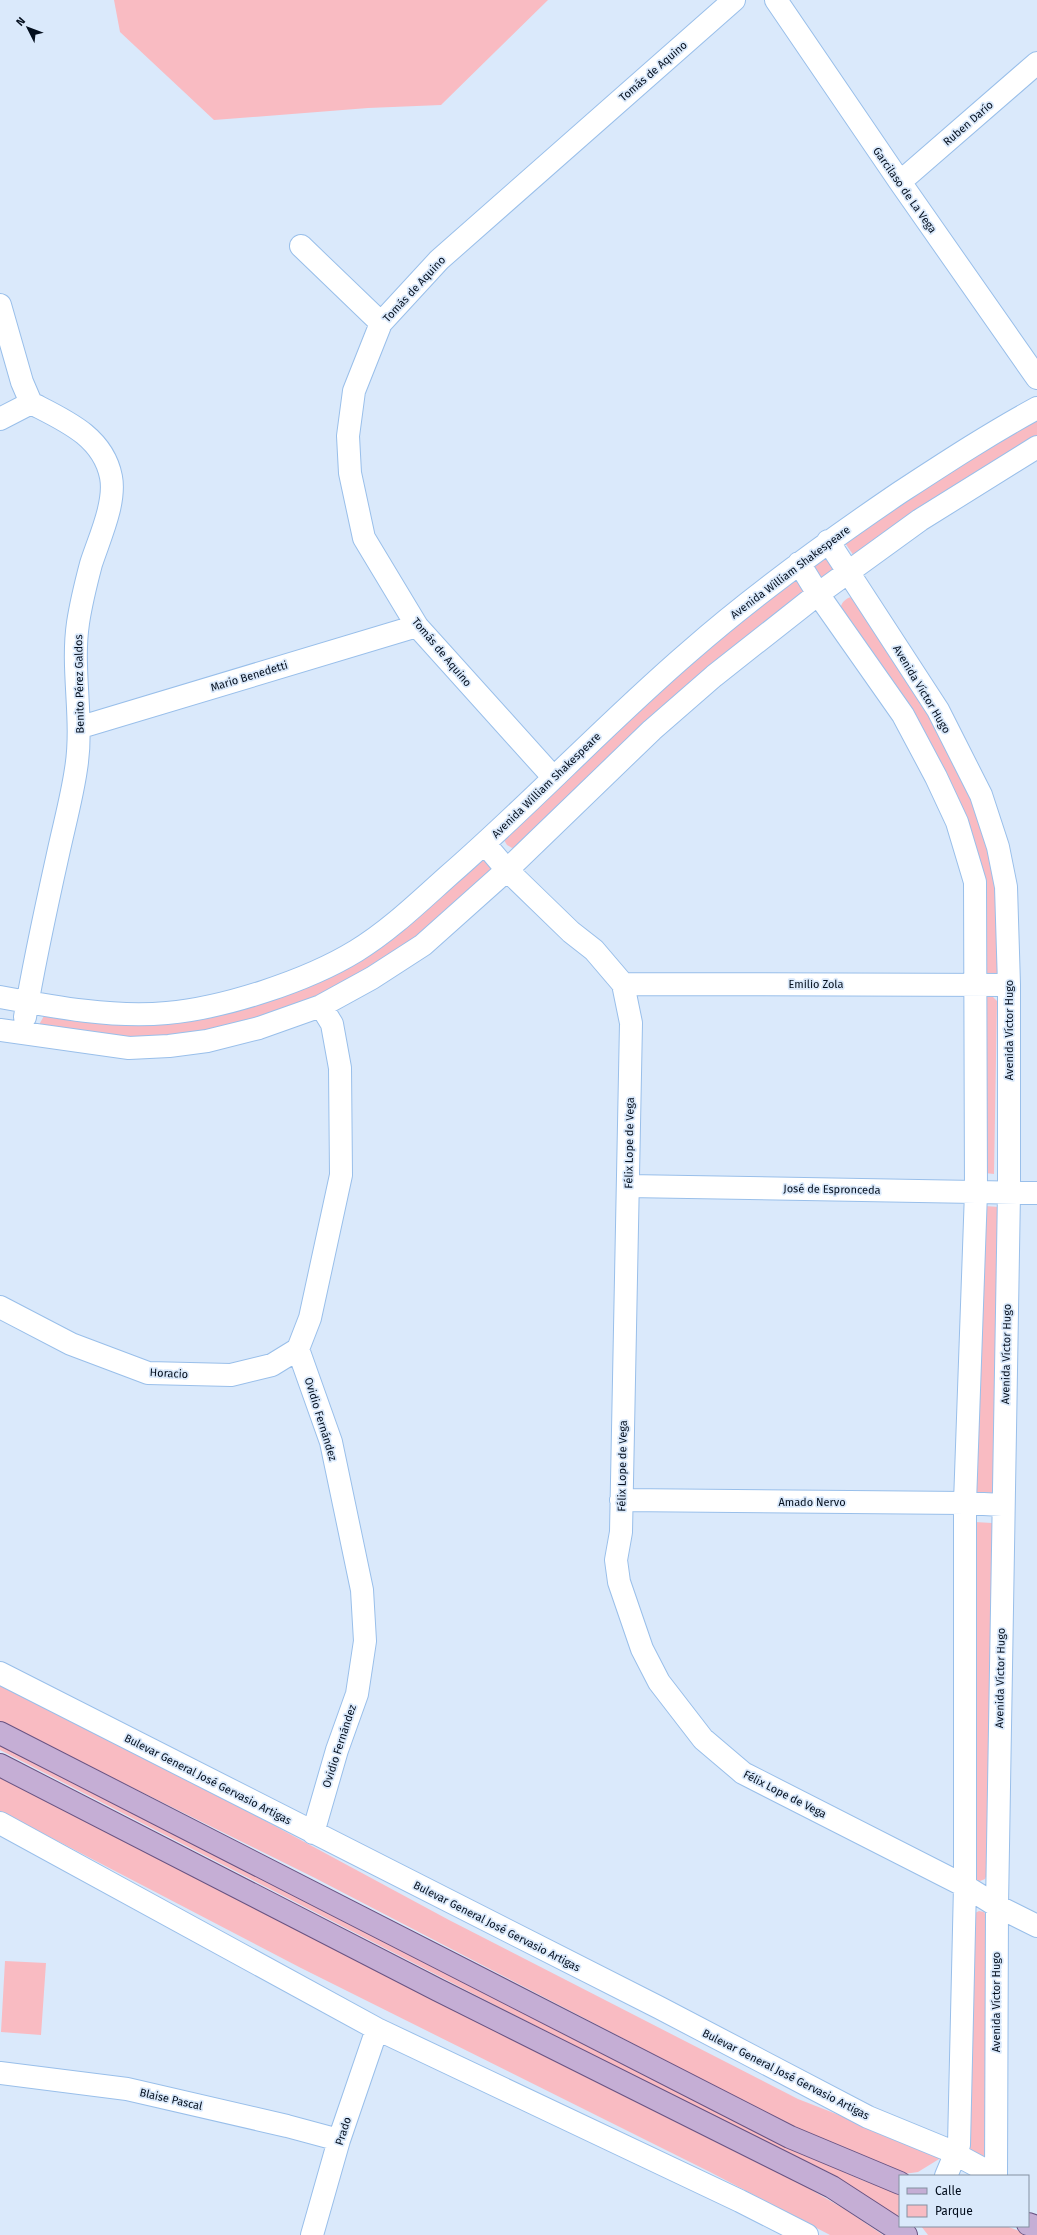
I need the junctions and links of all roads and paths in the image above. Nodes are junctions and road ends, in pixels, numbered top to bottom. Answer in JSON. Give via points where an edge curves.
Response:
{"nodes":[{"id":1,"x":734,"y":0,"type":"edge"},
{"id":2,"x":776,"y":0,"type":"edge"},
{"id":3,"x":1037,"y":63,"type":"edge"},
{"id":4,"x":900,"y":182,"type":"junction"},
{"id":5,"x":301,"y":246,"type":"dead end"},
{"id":6,"x":0,"y":305,"type":"edge"},
{"id":7,"x":381,"y":323,"type":"junction"},
{"id":8,"x":1037,"y":378,"type":"edge"},
{"id":9,"x":31,"y":403,"type":"junction"},
{"id":10,"x":1037,"y":408,"type":"edge"},
{"id":11,"x":0,"y":419,"type":"edge"},
{"id":12,"x":1037,"y":447,"type":"edge"},
{"id":13,"x":828,"y":541,"type":"junction"},
{"id":14,"x":799,"y":563,"type":"junction"},
{"id":15,"x":848,"y":572,"type":"junction"},
{"id":16,"x":818,"y":594,"type":"junction"},
{"id":17,"x":417,"y":626,"type":"junction"},
{"id":18,"x":80,"y":727,"type":"junction"},
{"id":19,"x":554,"y":777,"type":"junction"},
{"id":20,"x":485,"y":844,"type":"junction"},
{"id":21,"x":507,"y":870,"type":"junction"},
{"id":22,"x":623,"y":984,"type":"junction"},
{"id":23,"x":976,"y":984,"type":"junction"},
{"id":24,"x":1009,"y":985,"type":"junction"},
{"id":25,"x":0,"y":997,"type":"edge"},
{"id":26,"x":27,"y":1002,"type":"junction"},
{"id":27,"x":321,"y":1006,"type":"junction"},
{"id":28,"x":0,"y":1030,"type":"edge"},
{"id":29,"x":22,"y":1033,"type":"junction"},
{"id":30,"x":628,"y":1186,"type":"junction"},
{"id":31,"x":976,"y":1192,"type":"junction"},
{"id":32,"x":1009,"y":1192,"type":"junction"},
{"id":33,"x":1037,"y":1193,"type":"edge"},
{"id":34,"x":0,"y":1307,"type":"edge"},
{"id":35,"x":298,"y":1349,"type":"junction"},
{"id":36,"x":621,"y":1500,"type":"junction"},
{"id":37,"x":965,"y":1503,"type":"junction"},
{"id":38,"x":1002,"y":1505,"type":"junction"},
{"id":39,"x":0,"y":1672,"type":"edge"},
{"id":40,"x":0,"y":1733,"type":"edge"},
{"id":41,"x":0,"y":1765,"type":"edge"},
{"id":42,"x":0,"y":1823,"type":"edge"},
{"id":43,"x":313,"y":1833,"type":"junction"},
{"id":44,"x":965,"y":1886,"type":"junction"},
{"id":45,"x":996,"y":1906,"type":"junction"},
{"id":46,"x":1037,"y":1926,"type":"edge"},
{"id":47,"x":377,"y":2029,"type":"junction"},
{"id":48,"x":0,"y":2074,"type":"edge"},
{"id":49,"x":339,"y":2140,"type":"junction"},
{"id":50,"x":956,"y":2156,"type":"junction"},
{"id":51,"x":946,"y":2175,"type":"edge"},
{"id":52,"x":994,"y":2175,"type":"edge"},
{"id":53,"x":996,"y":2175,"type":"edge"},
{"id":54,"x":899,"y":2183,"type":"edge"},
{"id":55,"x":312,"y":2235,"type":"edge"},
{"id":56,"x":807,"y":2235,"type":"edge"},
{"id":57,"x":907,"y":2235,"type":"edge"}],
"edges":[{"from":1,"to":7,"type":"street","name":"Tomás de Aquino","via":[[439,260]]},
{"from":2,"to":4,"type":"street","name":"Garcilaso de La Vega"},
{"from":3,"to":4,"type":"street","name":"Ruben Darío"},
{"from":4,"to":8,"type":"street","name":"Garcilaso de La Vega"},
{"from":5,"to":7,"type":"street"},
{"from":6,"to":9,"type":"street","via":[[22,382]]},
{"from":7,"to":17,"type":"street","name":"Tomás de Aquino","via":[[354,391],[348,436],[350,473],[364,538]]},
{"from":9,"to":11,"type":"street"},
{"from":9,"to":18,"type":"street","name":"Benito Pérez Galdos","via":[[82,431],[98,449],[111,477],[112,496],[91,566],[78,623],[76,649]]},
{"from":10,"to":13,"type":"street","name":"Avenida William Shakespeare","via":[[987,436]]},
{"from":12,"to":15,"type":"street","via":[[920,520]]},
{"from":13,"to":14,"type":"street","name":"Avenida William Shakespeare"},
{"from":13,"to":15,"type":"street","name":"Avenida Víctor Hugo"},
{"from":14,"to":16,"type":"street"},
{"from":14,"to":19,"type":"street","name":"Avenida William Shakespeare","via":[[692,649]]},
{"from":15,"to":16,"type":"street"},
{"from":15,"to":24,"type":"street","name":"Avenida Víctor Hugo","via":[[938,710],[981,795],[998,847],[1006,887]]},
{"from":16,"to":21,"type":"street","via":[[714,676],[652,730]]},
{"from":16,"to":23,"type":"street","via":[[903,715],[957,822],[975,882]]},
{"from":17,"to":18,"type":"street","name":"Mario Benedetti"},
{"from":17,"to":19,"type":"street","name":"Tomás de Aquino"},
{"from":18,"to":26,"type":"street","name":"Benito Pérez Galdos","via":[[76,769],[32,967]]},
{"from":19,"to":20,"type":"street","name":"Avenida William Shakespeare"},
{"from":20,"to":21,"type":"street","name":"Félix Lope de Vega"},
{"from":20,"to":26,"type":"street","name":"Avenida William Shakespeare","via":[[403,916],[357,951],[305,977],[206,1008],[166,1013],[125,1015]]},
{"from":21,"to":22,"type":"street","name":"Félix Lope de Vega","via":[[571,932],[594,950]]},
{"from":21,"to":27,"type":"street","via":[[422,945],[372,978]]},
{"from":22,"to":23,"type":"street","name":"Emilio Zola"},
{"from":22,"to":30,"type":"street","name":"Félix Lope de Vega","via":[[631,1023]]},
{"from":23,"to":24,"type":"street","name":"Emilio Zola"},
{"from":23,"to":31,"type":"street"},
{"from":24,"to":32,"type":"street","name":"Avenida Víctor Hugo"},
{"from":25,"to":26,"type":"street","name":"Avenida William Shakespeare"},
{"from":26,"to":29,"type":"street","name":"Benito Pérez Galdos"},
{"from":27,"to":29,"type":"street","via":[[258,1028],[207,1041],[169,1046],[129,1048]]},
{"from":27,"to":35,"type":"street","via":[[332,1024],[340,1068],[341,1175],[312,1311]]},
{"from":28,"to":29,"type":"street"},
{"from":30,"to":31,"type":"street","name":"José de Espronceda"},
{"from":30,"to":36,"type":"street","name":"Félix Lope de Vega"},
{"from":31,"to":32,"type":"street","name":"José de Espronceda"},
{"from":31,"to":37,"type":"street"},
{"from":32,"to":33,"type":"street","name":"José de Espronceda"},
{"from":32,"to":38,"type":"street","name":"Avenida Víctor Hugo"},
{"from":34,"to":35,"type":"street","name":"Horacio","via":[[71,1344],[148,1373],[231,1375],[272,1365]]},
{"from":35,"to":43,"type":"street","name":"Ovidio Fernández","via":[[331,1442],[362,1590],[365,1641],[357,1694],[337,1750]]},
{"from":36,"to":37,"type":"street","name":"Amado Nervo"},
{"from":36,"to":44,"type":"street","name":"Félix Lope de Vega","via":[[621,1532],[616,1560],[619,1582],[629,1614],[642,1649],[659,1682],[703,1739],[743,1772]]},
{"from":37,"to":38,"type":"street","name":"Amado Nervo"},
{"from":37,"to":44,"type":"street"},
{"from":38,"to":45,"type":"street","name":"Avenida Víctor Hugo"},
{"from":39,"to":43,"type":"street","name":"Bulevar General José Gervasio Artigas"},
{"from":40,"to":54,"type":"main road","via":[[790,2137]]},
{"from":41,"to":57,"type":"main road","via":[[438,1990],[832,2187]]},
{"from":42,"to":47,"type":"street"},
{"from":43,"to":50,"type":"street","name":"Bulevar General José Gervasio Artigas","via":[[660,2008],[868,2117],[946,2149]]},
{"from":44,"to":45,"type":"street","name":"Félix Lope de Vega"},
{"from":44,"to":50,"type":"street","via":[[959,2145]]},
{"from":45,"to":46,"type":"street","name":"Félix Lope de Vega"},
{"from":45,"to":53,"type":"street","name":"Avenida Víctor Hugo"},
{"from":47,"to":49,"type":"street","name":"Prado"},
{"from":47,"to":56,"type":"street","via":[[740,2200]]},
{"from":48,"to":49,"type":"street","name":"Blaise Pascal","via":[[127,2089]]},
{"from":49,"to":55,"type":"street","name":"Prado"},
{"from":50,"to":51,"type":"street"},
{"from":50,"to":52,"type":"street","name":"Bulevar General José Gervasio Artigas"}]}
